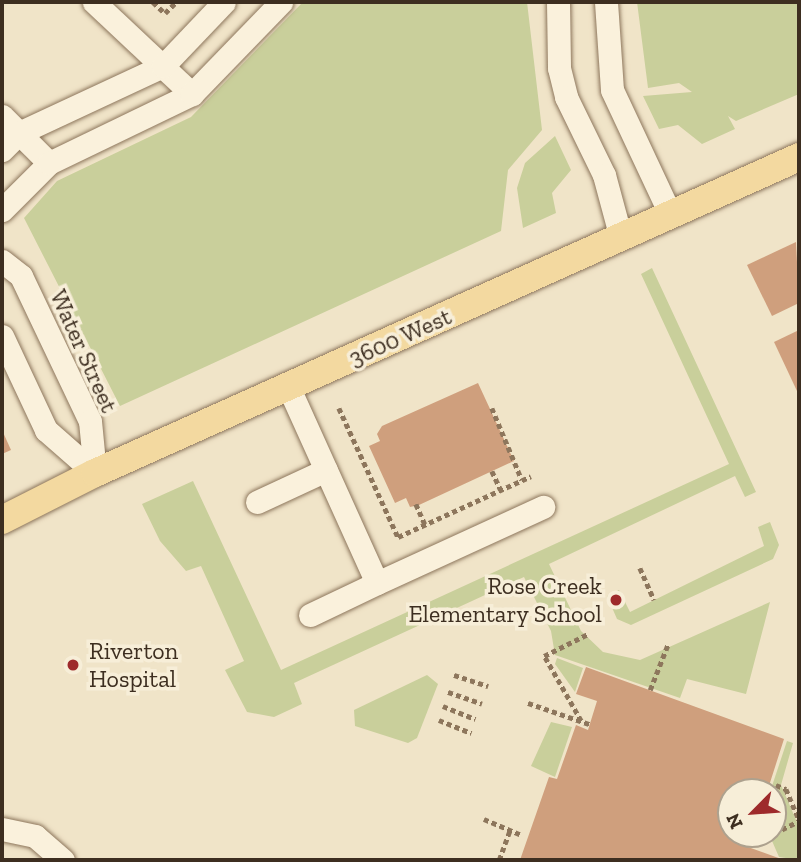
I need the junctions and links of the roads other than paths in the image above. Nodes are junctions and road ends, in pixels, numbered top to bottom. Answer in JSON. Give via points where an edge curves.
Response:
{"nodes":[{"id":1,"x":94,"y":2,"type":"edge"},
{"id":2,"x":224,"y":2,"type":"edge"},
{"id":3,"x":281,"y":2,"type":"edge"},
{"id":4,"x":558,"y":2,"type":"edge"},
{"id":5,"x":606,"y":2,"type":"edge"},
{"id":6,"x":163,"y":66,"type":"junction"},
{"id":7,"x":192,"y":94,"type":"junction"},
{"id":8,"x":2,"y":116,"type":"edge"},
{"id":9,"x":19,"y":133,"type":"junction"},
{"id":10,"x":2,"y":150,"type":"edge"},
{"id":11,"x":799,"y":157,"type":"edge"},
{"id":12,"x":49,"y":163,"type":"junction"},
{"id":13,"x":2,"y":210,"type":"edge"},
{"id":14,"x":671,"y":216,"type":"junction"},
{"id":15,"x":621,"y":239,"type":"junction"},
{"id":16,"x":2,"y":261,"type":"edge"},
{"id":17,"x":2,"y":336,"type":"edge"},
{"id":18,"x":288,"y":386,"type":"junction"},
{"id":19,"x":326,"y":470,"type":"junction"},
{"id":20,"x":95,"y":473,"type":"junction"},
{"id":21,"x":257,"y":502,"type":"dead end"},
{"id":22,"x":543,"y":508,"type":"dead end"},
{"id":23,"x":2,"y":520,"type":"edge"},
{"id":24,"x":377,"y":583,"type":"junction"},
{"id":25,"x":310,"y":615,"type":"dead end"},
{"id":26,"x":2,"y":830,"type":"edge"},
{"id":27,"x":62,"y":860,"type":"edge"}],
"edges":[{"from":1,"to":6,"type":"street"},
{"from":2,"to":6,"type":"street"},
{"from":3,"to":7,"type":"street"},
{"from":4,"to":15,"type":"street","via":[[559,68],[566,97],[604,175]]},
{"from":5,"to":14,"type":"street","via":[[612,90]]},
{"from":6,"to":7,"type":"street"},
{"from":6,"to":9,"type":"street"},
{"from":7,"to":12,"type":"street"},
{"from":8,"to":9,"type":"street"},
{"from":9,"to":10,"type":"street"},
{"from":9,"to":12,"type":"street"},
{"from":11,"to":14,"type":"main road","name":"3600 West"},
{"from":12,"to":13,"type":"street"},
{"from":14,"to":15,"type":"main road","name":"3600 West"},
{"from":15,"to":18,"type":"main road","name":"3600 West"},
{"from":16,"to":20,"type":"street","name":"Water Street","via":[[21,276],[90,421]]},
{"from":17,"to":20,"type":"street","via":[[46,430]]},
{"from":18,"to":19,"type":"street"},
{"from":18,"to":20,"type":"main road","name":"3600 West"},
{"from":19,"to":21,"type":"street"},
{"from":19,"to":24,"type":"street"},
{"from":20,"to":23,"type":"main road","name":"3600 West"},
{"from":22,"to":24,"type":"street"},
{"from":24,"to":25,"type":"street"},
{"from":26,"to":27,"type":"street","via":[[35,836]]}]}
